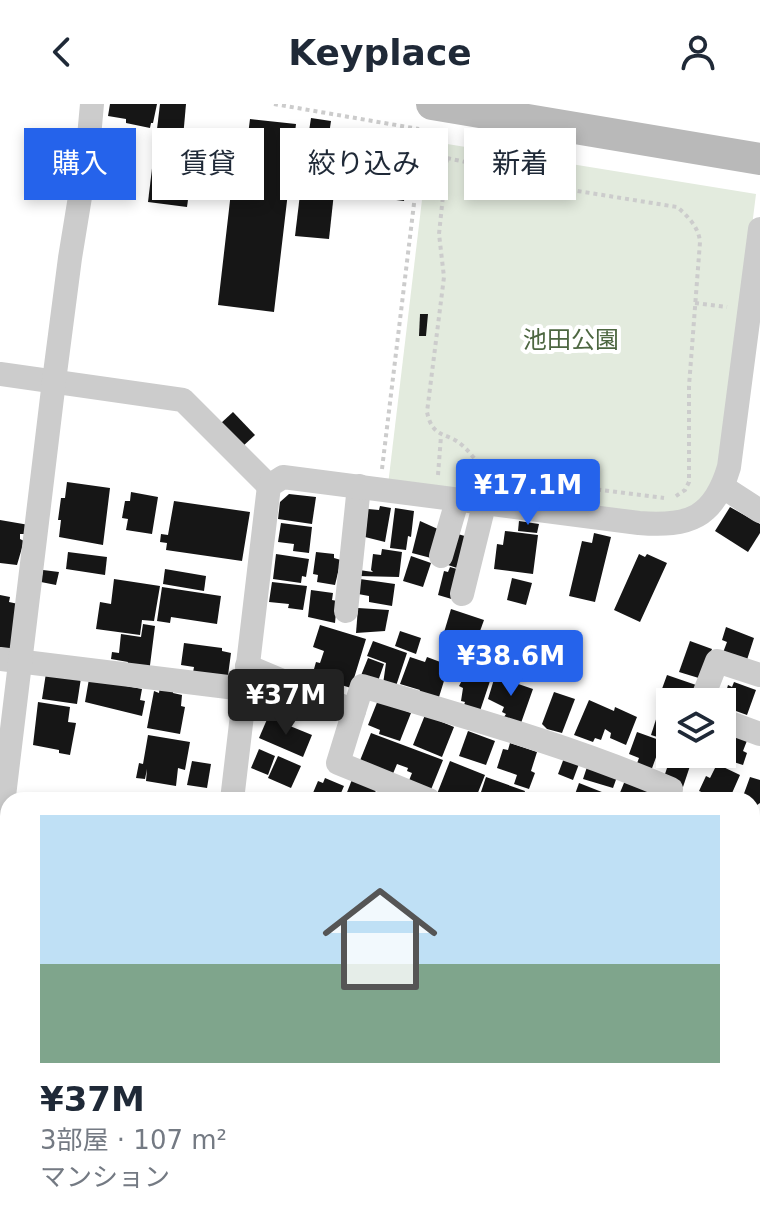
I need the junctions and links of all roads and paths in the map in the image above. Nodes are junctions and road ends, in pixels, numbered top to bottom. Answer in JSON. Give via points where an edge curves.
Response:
{"nodes":[{"id":1,"x":92,"y":104,"type":"edge"},
{"id":2,"x":431,"y":122,"type":"edge"},
{"id":3,"x":448,"y":158,"type":"edge"},
{"id":4,"x":760,"y":159,"type":"edge"},
{"id":5,"x":443,"y":200,"type":"edge"},
{"id":6,"x":760,"y":229,"type":"edge"},
{"id":7,"x":695,"y":303,"type":"junction"},
{"id":8,"x":749,"y":310,"type":"junction"},
{"id":9,"x":0,"y":374,"type":"edge"},
{"id":10,"x":54,"y":381,"type":"junction"},
{"id":11,"x":441,"y":435,"type":"junction"},
{"id":12,"x":269,"y":486,"type":"junction"},
{"id":13,"x":723,"y":487,"type":"junction"},
{"id":14,"x":369,"y":488,"type":"junction"},
{"id":15,"x":447,"y":499,"type":"junction"},
{"id":16,"x":484,"y":505,"type":"junction"},
{"id":17,"x":760,"y":511,"type":"edge"},
{"id":18,"x":441,"y":556,"type":"dead end"},
{"id":19,"x":462,"y":594,"type":"dead end"},
{"id":20,"x":346,"y":611,"type":"dead end"},
{"id":21,"x":10,"y":660,"type":"edge"},
{"id":22,"x":760,"y":675,"type":"edge"},
{"id":23,"x":246,"y":678,"type":"junction"},
{"id":24,"x":706,"y":688,"type":"edge"},
{"id":25,"x":354,"y":711,"type":"junction"},
{"id":26,"x":736,"y":725,"type":"edge"},
{"id":27,"x":760,"y":734,"type":"edge"},
{"id":28,"x":2,"y":792,"type":"edge"},
{"id":29,"x":233,"y":792,"type":"edge"},
{"id":30,"x":409,"y":792,"type":"edge"},
{"id":31,"x":670,"y":792,"type":"edge"}],
"edges":[{"from":1,"to":10,"type":"street"},
{"from":2,"to":4,"type":"street"},
{"from":2,"to":14,"type":"path"},
{"from":3,"to":7,"type":"path","via":[[511,172],[528,183],[677,207],[700,234]]},
{"from":5,"to":11,"type":"path","via":[[439,234],[444,277],[427,412]]},
{"from":6,"to":8,"type":"street"},
{"from":7,"to":8,"type":"path"},
{"from":7,"to":11,"type":"path","via":[[689,482],[679,496],[656,498],[496,478],[456,440]]},
{"from":8,"to":13,"type":"street"},
{"from":9,"to":10,"type":"street"},
{"from":10,"to":12,"type":"street","via":[[183,400]]},
{"from":10,"to":21,"type":"street"},
{"from":11,"to":15,"type":"path"},
{"from":12,"to":14,"type":"street","via":[[283,477]]},
{"from":12,"to":23,"type":"street"},
{"from":13,"to":16,"type":"street","via":[[694,518],[673,524]]},
{"from":13,"to":17,"type":"street"},
{"from":14,"to":15,"type":"street"},
{"from":14,"to":20,"type":"street"},
{"from":15,"to":16,"type":"street"},
{"from":15,"to":18,"type":"street"},
{"from":16,"to":19,"type":"street"},
{"from":21,"to":23,"type":"street"},
{"from":21,"to":28,"type":"street"},
{"from":22,"to":24,"type":"street","via":[[717,661]]},
{"from":23,"to":25,"type":"street"},
{"from":23,"to":29,"type":"street"},
{"from":25,"to":30,"type":"street","via":[[338,763]]},
{"from":25,"to":31,"type":"street","via":[[362,686],[560,746]]},
{"from":26,"to":27,"type":"street"}]}
